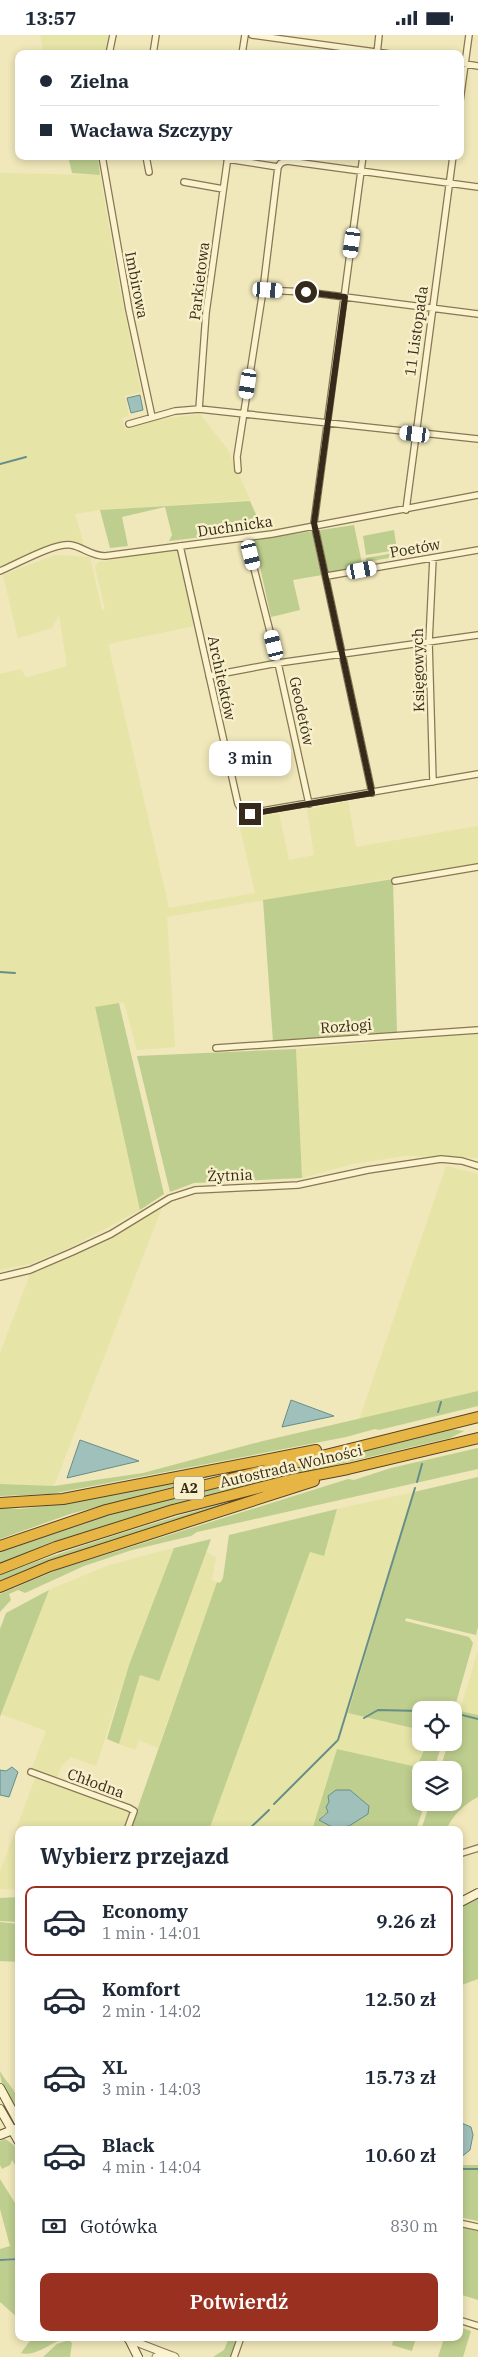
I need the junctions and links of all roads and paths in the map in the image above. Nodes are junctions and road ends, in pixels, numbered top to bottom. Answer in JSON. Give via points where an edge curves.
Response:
{"nodes":[{"id":1,"x":113,"y":35,"type":"edge"},
{"id":2,"x":156,"y":35,"type":"edge"},
{"id":3,"x":245,"y":35,"type":"edge"},
{"id":4,"x":252,"y":35,"type":"edge"},
{"id":5,"x":379,"y":35,"type":"edge"},
{"id":6,"x":468,"y":35,"type":"edge"},
{"id":7,"x":110,"y":50,"type":"edge"},
{"id":8,"x":154,"y":50,"type":"edge"},
{"id":9,"x":243,"y":50,"type":"edge"},
{"id":10,"x":356,"y":50,"type":"edge"},
{"id":11,"x":377,"y":50,"type":"edge"},
{"id":12,"x":464,"y":54,"type":"edge"},
{"id":13,"x":464,"y":64,"type":"edge"},
{"id":14,"x":478,"y":66,"type":"edge"},
{"id":15,"x":103,"y":160,"type":"edge"},
{"id":16,"x":147,"y":160,"type":"edge"},
{"id":17,"x":227,"y":160,"type":"edge"},
{"id":18,"x":242,"y":160,"type":"edge"},
{"id":19,"x":362,"y":160,"type":"edge"},
{"id":20,"x":452,"y":160,"type":"edge"},
{"id":21,"x":278,"y":167,"type":"junction"},
{"id":22,"x":149,"y":172,"type":"dead end"},
{"id":23,"x":361,"y":172,"type":"junction"},
{"id":24,"x":184,"y":182,"type":"dead end"},
{"id":25,"x":449,"y":184,"type":"junction"},
{"id":26,"x":478,"y":187,"type":"edge"},
{"id":27,"x":223,"y":189,"type":"junction"},
{"id":28,"x":263,"y":290,"type":"junction"},
{"id":29,"x":345,"y":297,"type":"junction"},
{"id":30,"x":432,"y":308,"type":"junction"},
{"id":31,"x":478,"y":314,"type":"edge"},
{"id":32,"x":199,"y":409,"type":"junction"},
{"id":33,"x":244,"y":413,"type":"junction"},
{"id":34,"x":152,"y":417,"type":"junction"},
{"id":35,"x":327,"y":423,"type":"junction"},
{"id":36,"x":129,"y":424,"type":"dead end"},
{"id":37,"x":415,"y":434,"type":"junction"},
{"id":38,"x":478,"y":439,"type":"edge"},
{"id":39,"x":238,"y":470,"type":"dead end"},
{"id":40,"x":478,"y":495,"type":"edge"},
{"id":41,"x":406,"y":509,"type":"junction"},
{"id":42,"x":315,"y":526,"type":"junction"},
{"id":43,"x":246,"y":537,"type":"junction"},
{"id":44,"x":180,"y":546,"type":"junction"},
{"id":45,"x":478,"y":550,"type":"edge"},
{"id":46,"x":433,"y":558,"type":"junction"},
{"id":47,"x":0,"y":571,"type":"edge"},
{"id":48,"x":327,"y":576,"type":"junction"},
{"id":49,"x":478,"y":635,"type":"edge"},
{"id":50,"x":429,"y":642,"type":"junction"},
{"id":51,"x":344,"y":653,"type":"junction"},
{"id":52,"x":278,"y":663,"type":"junction"},
{"id":53,"x":209,"y":676,"type":"junction"},
{"id":54,"x":478,"y":774,"type":"edge"},
{"id":55,"x":433,"y":782,"type":"junction"},
{"id":56,"x":372,"y":793,"type":"junction"},
{"id":57,"x":309,"y":804,"type":"junction"},
{"id":58,"x":478,"y":867,"type":"edge"},
{"id":59,"x":395,"y":881,"type":"dead end"},
{"id":60,"x":478,"y":1030,"type":"edge"},
{"id":61,"x":216,"y":1047,"type":"dead end"},
{"id":62,"x":478,"y":1166,"type":"edge"},
{"id":63,"x":0,"y":1277,"type":"edge"},
{"id":64,"x":478,"y":1417,"type":"edge"},
{"id":65,"x":478,"y":1438,"type":"edge"},
{"id":66,"x":382,"y":1439,"type":"junction"},
{"id":67,"x":348,"y":1469,"type":"junction"},
{"id":68,"x":0,"y":1503,"type":"edge"},
{"id":69,"x":0,"y":1545,"type":"edge"},
{"id":70,"x":0,"y":1569,"type":"edge"},
{"id":71,"x":0,"y":1587,"type":"edge"},
{"id":72,"x":31,"y":1772,"type":"dead end"},
{"id":73,"x":128,"y":1826,"type":"edge"},
{"id":74,"x":478,"y":1848,"type":"edge"},
{"id":75,"x":463,"y":1853,"type":"edge"},
{"id":76,"x":478,"y":1893,"type":"edge"},
{"id":77,"x":463,"y":1901,"type":"edge"},
{"id":78,"x":0,"y":2088,"type":"edge"},
{"id":79,"x":0,"y":2109,"type":"edge"},
{"id":80,"x":13,"y":2124,"type":"edge"},
{"id":81,"x":0,"y":2135,"type":"edge"},
{"id":82,"x":463,"y":2224,"type":"edge"},
{"id":83,"x":478,"y":2227,"type":"edge"},
{"id":84,"x":463,"y":2321,"type":"edge"},
{"id":85,"x":478,"y":2326,"type":"edge"},
{"id":86,"x":130,"y":2341,"type":"edge"},
{"id":87,"x":136,"y":2341,"type":"edge"},
{"id":88,"x":240,"y":2341,"type":"edge"},
{"id":89,"x":150,"y":2346,"type":"junction"},
{"id":90,"x":137,"y":2355,"type":"edge"},
{"id":91,"x":156,"y":2357,"type":"edge"},
{"id":92,"x":176,"y":2357,"type":"edge"},
{"id":93,"x":234,"y":2357,"type":"edge"}],
"edges":[{"from":1,"to":7,"type":"street"},
{"from":2,"to":8,"type":"street"},
{"from":3,"to":9,"type":"street"},
{"from":4,"to":10,"type":"street"},
{"from":5,"to":11,"type":"street"},
{"from":6,"to":12,"type":"street"},
{"from":13,"to":14,"type":"street"},
{"from":15,"to":34,"type":"street","name":"Imbirowa"},
{"from":16,"to":22,"type":"street"},
{"from":17,"to":27,"type":"street","name":"Parkietowa"},
{"from":18,"to":21,"type":"street"},
{"from":19,"to":23,"type":"street"},
{"from":20,"to":25,"type":"street","name":"11 Listopada"},
{"from":21,"to":23,"type":"street","via":[[287,161]]},
{"from":21,"to":28,"type":"street"},
{"from":23,"to":25,"type":"street"},
{"from":23,"to":29,"type":"street"},
{"from":24,"to":27,"type":"street"},
{"from":25,"to":26,"type":"street"},
{"from":25,"to":30,"type":"street","name":"11 Listopada"},
{"from":27,"to":32,"type":"street","name":"Parkietowa","via":[[206,313]]},
{"from":28,"to":29,"type":"street"},
{"from":28,"to":33,"type":"street"},
{"from":29,"to":30,"type":"street"},
{"from":29,"to":35,"type":"street"},
{"from":30,"to":31,"type":"street"},
{"from":30,"to":37,"type":"street","name":"11 Listopada"},
{"from":32,"to":33,"type":"street"},
{"from":32,"to":34,"type":"street"},
{"from":33,"to":35,"type":"street"},
{"from":33,"to":39,"type":"street"},
{"from":34,"to":36,"type":"street"},
{"from":35,"to":37,"type":"street"},
{"from":35,"to":42,"type":"street"},
{"from":37,"to":38,"type":"street"},
{"from":37,"to":41,"type":"street","name":"11 Listopada"},
{"from":40,"to":41,"type":"street","name":"Duchnicka"},
{"from":41,"to":42,"type":"street","name":"Duchnicka"},
{"from":42,"to":43,"type":"street","name":"Duchnicka"},
{"from":42,"to":48,"type":"street"},
{"from":43,"to":44,"type":"street","name":"Duchnicka"},
{"from":43,"to":52,"type":"street","name":"Geodetów"},
{"from":44,"to":47,"type":"street","name":"Duchnicka","via":[[104,556],[70,545],[58,546]]},
{"from":44,"to":53,"type":"street","name":"Architektów"},
{"from":45,"to":46,"type":"street","name":"Poetów"},
{"from":46,"to":48,"type":"street","name":"Poetów"},
{"from":46,"to":50,"type":"street","name":"Księgowych"},
{"from":48,"to":51,"type":"street"},
{"from":49,"to":50,"type":"street"},
{"from":50,"to":51,"type":"street"},
{"from":50,"to":55,"type":"street","name":"Księgowych"},
{"from":51,"to":52,"type":"street"},
{"from":51,"to":56,"type":"street"},
{"from":52,"to":53,"type":"street"},
{"from":52,"to":57,"type":"street","name":"Geodetów"},
{"from":53,"to":57,"type":"street","name":"Architektów","via":[[238,804],[244,814]]},
{"from":54,"to":55,"type":"street"},
{"from":55,"to":56,"type":"street"},
{"from":56,"to":57,"type":"street"},
{"from":58,"to":59,"type":"street"},
{"from":60,"to":61,"type":"street","name":"Rozłogi"},
{"from":62,"to":63,"type":"street","name":"Żytnia","via":[[441,1159],[298,1185],[194,1189],[170,1198],[111,1234],[72,1253],[30,1270]]},
{"from":64,"to":66,"type":"highway","name":"Autostrada Wolności","number":"A2"},
{"from":65,"to":67,"type":"highway","name":"Autostrada Wolności","number":"A2"},
{"from":66,"to":68,"type":"highway","via":[[63,1499]]},
{"from":66,"to":69,"type":"highway","name":"Autostrada Wolności","number":"A2","via":[[106,1510]]},
{"from":67,"to":70,"type":"highway","name":"Autostrada Wolności","number":"A2","via":[[173,1510],[56,1547]]},
{"from":67,"to":71,"type":"highway","via":[[50,1566]]},
{"from":72,"to":73,"type":"street","name":"Chłodna","via":[[129,1808],[134,1811]]},
{"from":74,"to":75,"type":"street"},
{"from":76,"to":77,"type":"main road"},
{"from":78,"to":80,"type":"main road"},
{"from":79,"to":80,"type":"main road"},
{"from":80,"to":81,"type":"main road"},
{"from":82,"to":83,"type":"street"},
{"from":84,"to":85,"type":"street"},
{"from":86,"to":90,"type":"main road"},
{"from":87,"to":89,"type":"street"},
{"from":88,"to":93,"type":"street"},
{"from":89,"to":90,"type":"street"},
{"from":89,"to":92,"type":"street"},
{"from":91,"to":92,"type":"street"}]}
